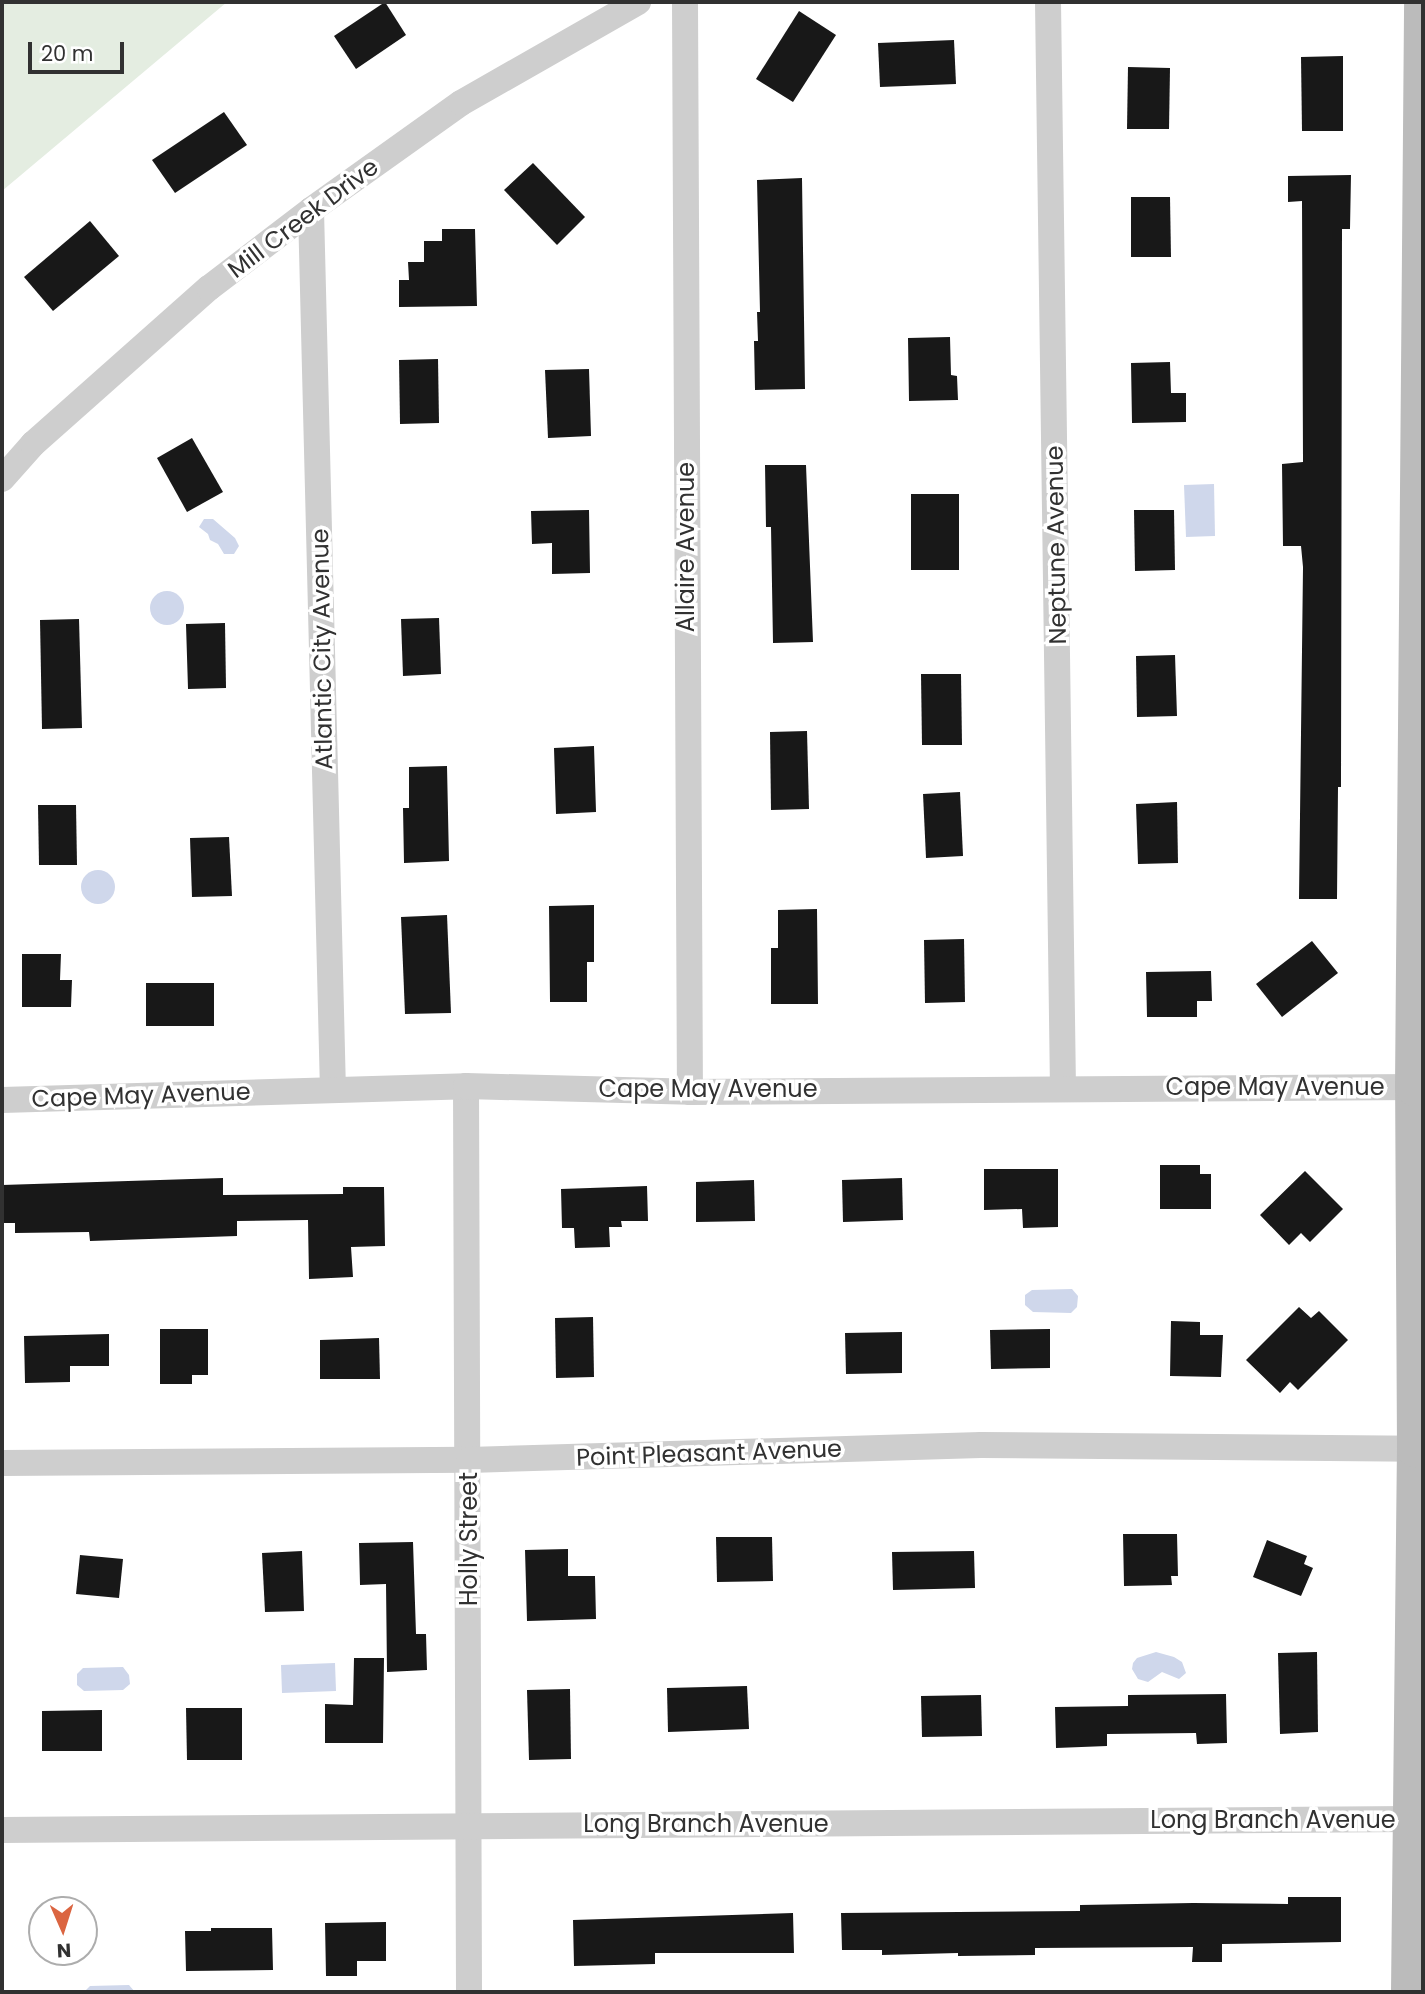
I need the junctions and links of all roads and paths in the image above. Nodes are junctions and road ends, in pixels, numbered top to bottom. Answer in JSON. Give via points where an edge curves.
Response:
{"nodes":[{"id":1,"x":638,"y":2,"type":"edge"},
{"id":2,"x":685,"y":2,"type":"edge"},
{"id":3,"x":1048,"y":2,"type":"edge"},
{"id":4,"x":1423,"y":2,"type":"edge"},
{"id":5,"x":311,"y":210,"type":"junction"},
{"id":6,"x":2,"y":479,"type":"edge"},
{"id":7,"x":1420,"y":1007,"type":"edge"},
{"id":8,"x":466,"y":1086,"type":"junction"},
{"id":9,"x":1063,"y":1087,"type":"junction"},
{"id":10,"x":1414,"y":1087,"type":"junction"},
{"id":11,"x":333,"y":1089,"type":"junction"},
{"id":12,"x":690,"y":1091,"type":"junction"},
{"id":13,"x":2,"y":1100,"type":"edge"},
{"id":14,"x":1416,"y":1449,"type":"junction"},
{"id":15,"x":469,"y":1461,"type":"junction"},
{"id":16,"x":2,"y":1463,"type":"edge"},
{"id":17,"x":1419,"y":1528,"type":"edge"},
{"id":18,"x":1410,"y":1819,"type":"junction"},
{"id":19,"x":468,"y":1825,"type":"junction"},
{"id":20,"x":2,"y":1830,"type":"edge"},
{"id":21,"x":468,"y":1992,"type":"edge"},
{"id":22,"x":1410,"y":1992,"type":"edge"}],
"edges":[{"from":1,"to":5,"type":"street","name":"Mill Creek Drive","via":[[461,103]]},
{"from":2,"to":12,"type":"street","name":"Allaire Avenue"},
{"from":3,"to":9,"type":"street","name":"Neptune Avenue"},
{"from":4,"to":7,"type":"street"},
{"from":5,"to":6,"type":"street","name":"Mill Creek Drive","via":[[209,288],[33,444]]},
{"from":5,"to":11,"type":"street","name":"Atlantic City Avenue"},
{"from":7,"to":10,"type":"street"},
{"from":8,"to":11,"type":"street","name":"Cape May Avenue"},
{"from":8,"to":12,"type":"street","name":"Cape May Avenue"},
{"from":8,"to":15,"type":"street","name":"Holly Street"},
{"from":9,"to":10,"type":"street","name":"Cape May Avenue"},
{"from":9,"to":12,"type":"street","name":"Cape May Avenue"},
{"from":10,"to":14,"type":"street"},
{"from":11,"to":13,"type":"street","name":"Cape May Avenue"},
{"from":14,"to":15,"type":"street","name":"Point Pleasant Avenue","via":[[981,1446]]},
{"from":14,"to":17,"type":"street"},
{"from":15,"to":16,"type":"street","name":"Point Pleasant Avenue"},
{"from":15,"to":19,"type":"street","name":"Holly Street"},
{"from":17,"to":18,"type":"street"},
{"from":18,"to":19,"type":"street","name":"Long Branch Avenue"},
{"from":18,"to":22,"type":"street"},
{"from":19,"to":20,"type":"street","name":"Long Branch Avenue"},
{"from":19,"to":21,"type":"street","name":"Holly Street"}]}
